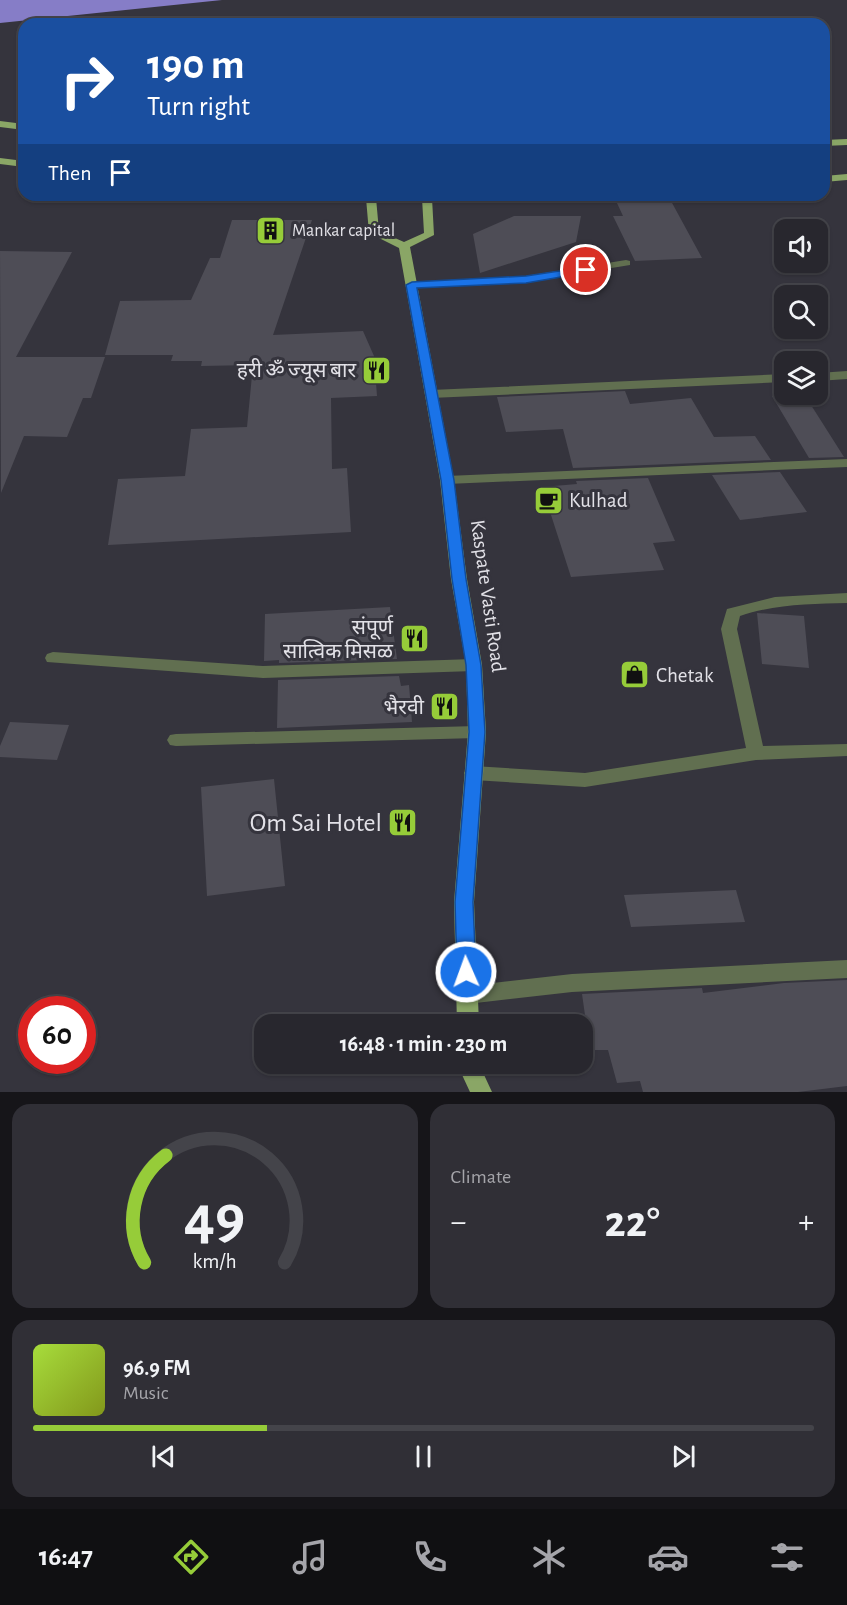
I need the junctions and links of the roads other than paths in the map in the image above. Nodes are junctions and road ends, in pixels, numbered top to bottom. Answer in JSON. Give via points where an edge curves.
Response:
{"nodes":[{"id":1,"x":0,"y":124,"type":"edge"},
{"id":2,"x":18,"y":126,"type":"edge"},
{"id":3,"x":847,"y":142,"type":"edge"},
{"id":4,"x":830,"y":143,"type":"edge"},
{"id":5,"x":0,"y":161,"type":"edge"},
{"id":6,"x":18,"y":163,"type":"edge"},
{"id":7,"x":847,"y":177,"type":"edge"},
{"id":8,"x":830,"y":178,"type":"edge"},
{"id":9,"x":371,"y":201,"type":"edge"},
{"id":10,"x":428,"y":201,"type":"edge"},
{"id":11,"x":404,"y":246,"type":"junction"},
{"id":12,"x":626,"y":263,"type":"dead end"},
{"id":13,"x":412,"y":285,"type":"junction"},
{"id":14,"x":847,"y":375,"type":"edge"},
{"id":15,"x":828,"y":376,"type":"edge"},
{"id":16,"x":774,"y":378,"type":"edge"},
{"id":17,"x":431,"y":394,"type":"junction"},
{"id":18,"x":847,"y":463,"type":"edge"},
{"id":19,"x":447,"y":480,"type":"junction"},
{"id":20,"x":847,"y":598,"type":"edge"},
{"id":21,"x":53,"y":658,"type":"dead end"},
{"id":22,"x":474,"y":665,"type":"junction"},
{"id":23,"x":477,"y":732,"type":"junction"},
{"id":24,"x":176,"y":740,"type":"dead end"},
{"id":25,"x":847,"y":750,"type":"edge"},
{"id":26,"x":756,"y":753,"type":"junction"},
{"id":27,"x":473,"y":773,"type":"junction"},
{"id":28,"x":847,"y":969,"type":"edge"},
{"id":29,"x":467,"y":995,"type":"junction"},
{"id":30,"x":468,"y":1014,"type":"edge"},
{"id":31,"x":473,"y":1074,"type":"edge"},
{"id":32,"x":481,"y":1092,"type":"edge"}],
"edges":[{"from":1,"to":2,"type":"main road"},
{"from":3,"to":4,"type":"main road"},
{"from":5,"to":6,"type":"main road"},
{"from":7,"to":8,"type":"main road"},
{"from":9,"to":11,"type":"main road","via":[[374,233]]},
{"from":10,"to":11,"type":"main road","via":[[429,235]]},
{"from":11,"to":13,"type":"main road","name":"Kaspate Vasti Road"},
{"from":12,"to":13,"type":"street","via":[[526,279]]},
{"from":13,"to":17,"type":"main road","name":"Kaspate Vasti Road"},
{"from":14,"to":15,"type":"street"},
{"from":16,"to":17,"type":"street"},
{"from":17,"to":19,"type":"main road","name":"Kaspate Vasti Road"},
{"from":18,"to":19,"type":"street"},
{"from":19,"to":22,"type":"main road","name":"Kaspate Vasti Road"},
{"from":20,"to":26,"type":"street","via":[[788,600],[753,605],[733,613],[729,629]]},
{"from":21,"to":22,"type":"street","via":[[263,672]]},
{"from":22,"to":23,"type":"main road","name":"Kaspate Vasti Road"},
{"from":23,"to":24,"type":"street"},
{"from":23,"to":27,"type":"main road","name":"Kaspate Vasti Road"},
{"from":25,"to":26,"type":"street"},
{"from":26,"to":27,"type":"street","via":[[585,780]]},
{"from":27,"to":29,"type":"main road","name":"Kaspate Vasti Road","via":[[464,902]]},
{"from":28,"to":29,"type":"street","via":[[572,983]]},
{"from":29,"to":30,"type":"main road","name":"Kaspate Vasti Road"},
{"from":31,"to":32,"type":"main road"}]}
